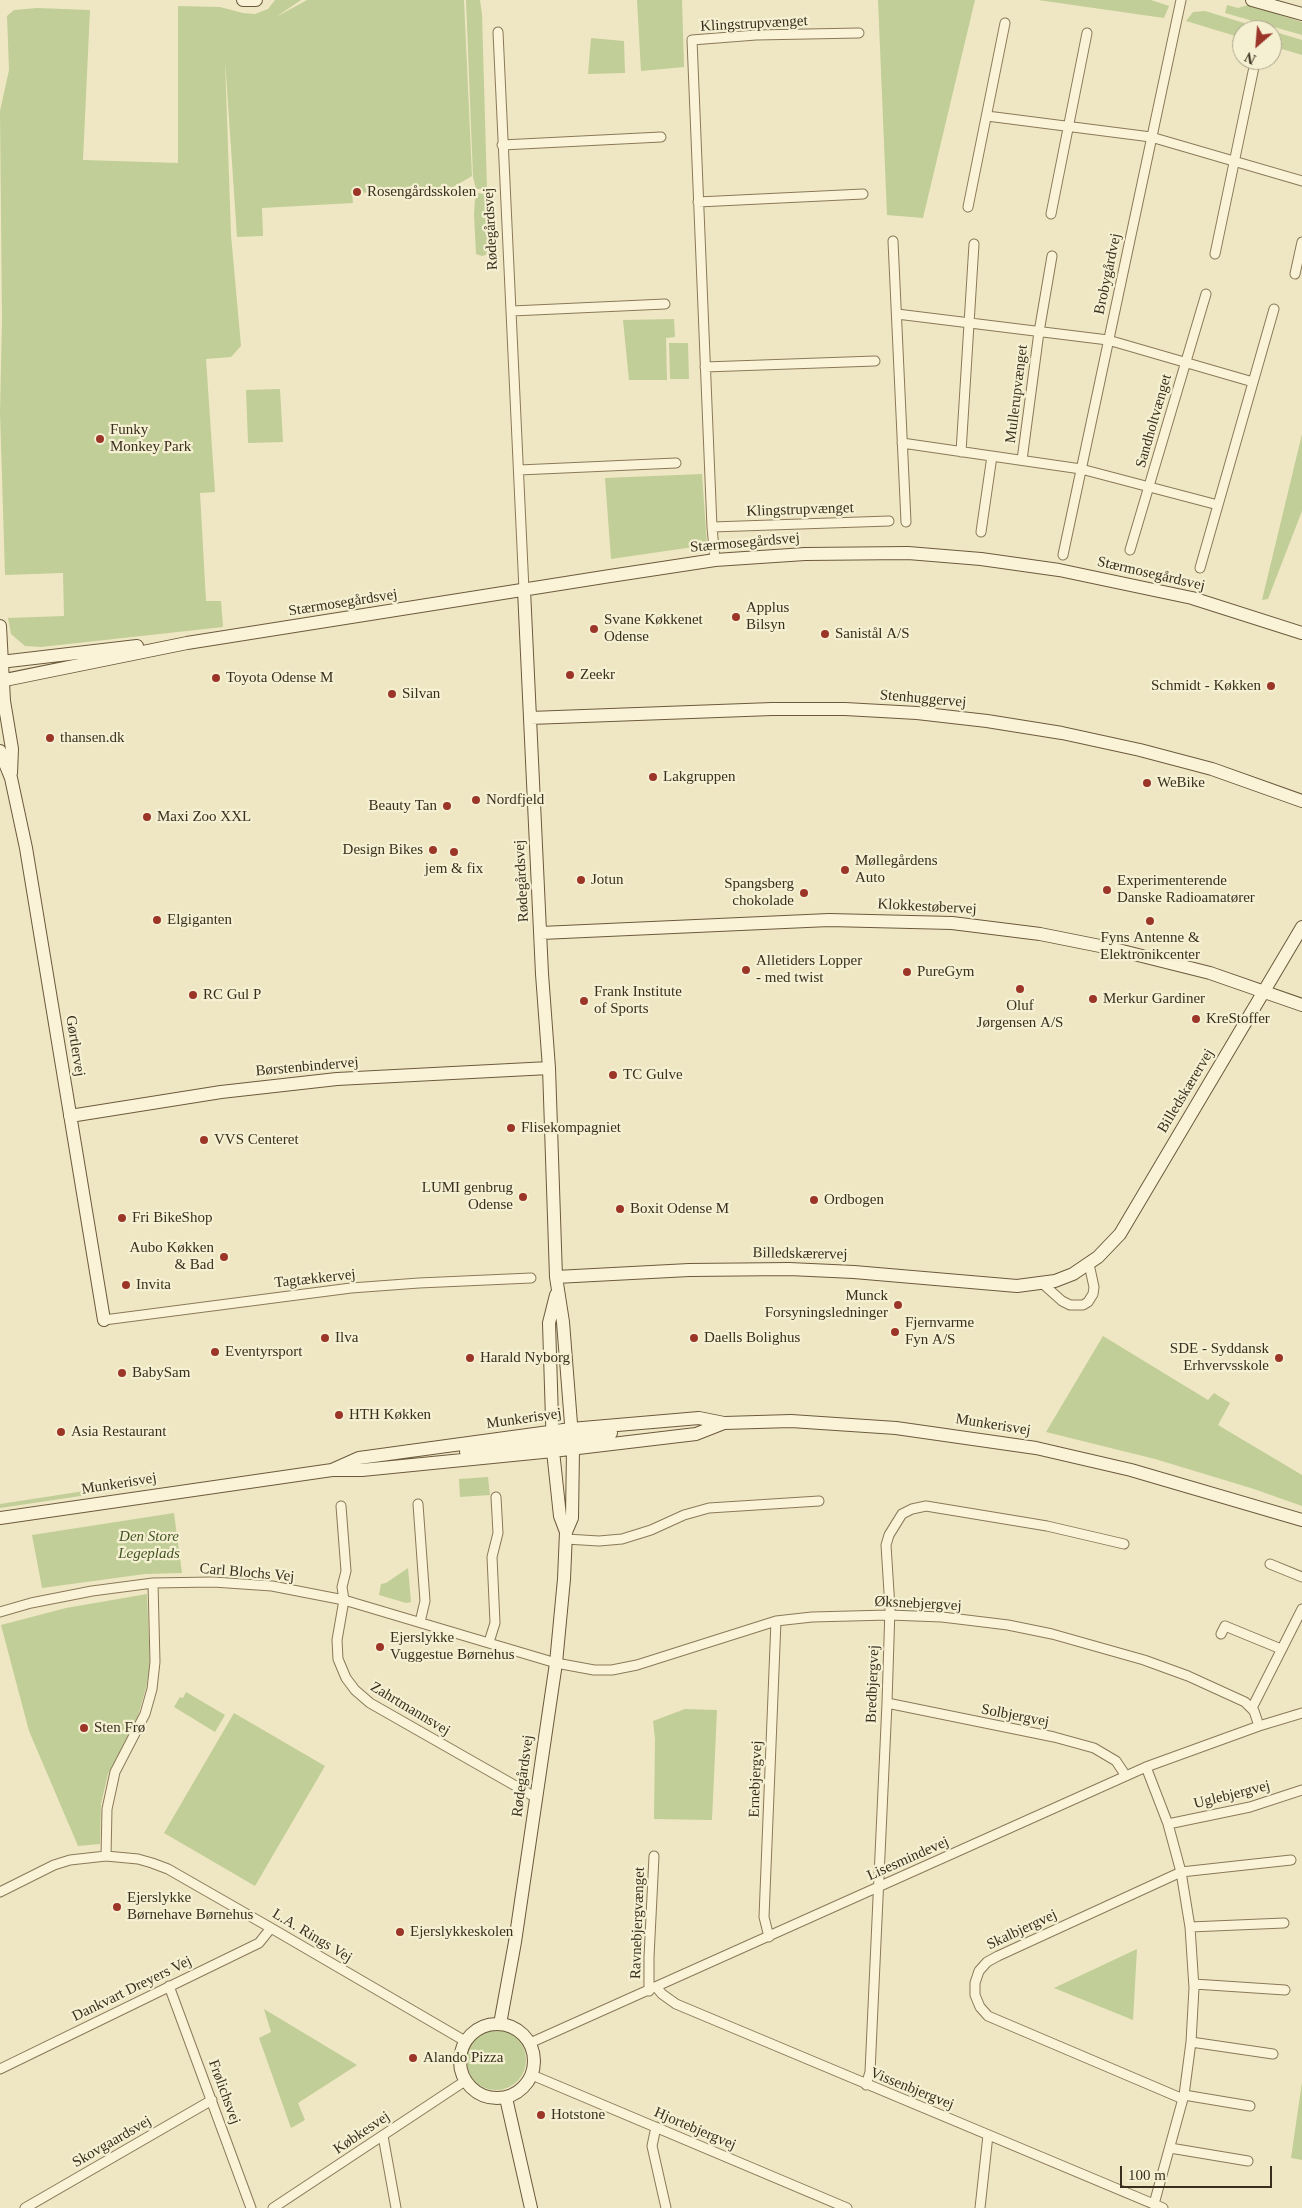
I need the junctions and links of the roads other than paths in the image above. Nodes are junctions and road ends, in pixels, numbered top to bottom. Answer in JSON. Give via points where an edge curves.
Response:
{"nodes":[{"id":1,"x":243,"y":0,"type":"edge"},
{"id":2,"x":256,"y":0,"type":"edge"},
{"id":3,"x":1181,"y":0,"type":"edge"},
{"id":4,"x":1252,"y":0,"type":"edge"},
{"id":5,"x":1302,"y":14,"type":"edge"},
{"id":6,"x":1006,"y":23,"type":"dead end"},
{"id":7,"x":498,"y":32,"type":"dead end"},
{"id":8,"x":1087,"y":33,"type":"dead end"},
{"id":9,"x":859,"y":34,"type":"dead end"},
{"id":10,"x":1253,"y":70,"type":"edge"},
{"id":11,"x":986,"y":116,"type":"junction"},
{"id":12,"x":1067,"y":126,"type":"junction"},
{"id":13,"x":661,"y":137,"type":"dead end"},
{"id":14,"x":1151,"y":137,"type":"junction"},
{"id":15,"x":502,"y":145,"type":"junction"},
{"id":16,"x":1234,"y":161,"type":"junction"},
{"id":17,"x":1302,"y":181,"type":"edge"},
{"id":18,"x":863,"y":194,"type":"dead end"},
{"id":19,"x":698,"y":202,"type":"junction"},
{"id":20,"x":968,"y":207,"type":"dead end"},
{"id":21,"x":1051,"y":214,"type":"dead end"},
{"id":22,"x":893,"y":241,"type":"dead end"},
{"id":23,"x":1302,"y":242,"type":"edge"},
{"id":24,"x":974,"y":244,"type":"dead end"},
{"id":25,"x":1216,"y":254,"type":"dead end"},
{"id":26,"x":1052,"y":256,"type":"dead end"},
{"id":27,"x":1295,"y":274,"type":"dead end"},
{"id":28,"x":1206,"y":294,"type":"dead end"},
{"id":29,"x":664,"y":304,"type":"dead end"},
{"id":30,"x":1274,"y":308,"type":"dead end"},
{"id":31,"x":512,"y":311,"type":"junction"},
{"id":32,"x":897,"y":314,"type":"junction"},
{"id":33,"x":968,"y":323,"type":"junction"},
{"id":34,"x":1039,"y":332,"type":"junction"},
{"id":35,"x":1108,"y":340,"type":"junction"},
{"id":36,"x":875,"y":361,"type":"dead end"},
{"id":37,"x":1185,"y":363,"type":"junction"},
{"id":38,"x":705,"y":367,"type":"junction"},
{"id":39,"x":1253,"y":382,"type":"junction"},
{"id":40,"x":902,"y":443,"type":"junction"},
{"id":41,"x":961,"y":452,"type":"junction"},
{"id":42,"x":992,"y":456,"type":"junction"},
{"id":43,"x":1022,"y":460,"type":"junction"},
{"id":44,"x":676,"y":463,"type":"dead end"},
{"id":45,"x":1081,"y":468,"type":"junction"},
{"id":46,"x":519,"y":470,"type":"junction"},
{"id":47,"x":1149,"y":487,"type":"junction"},
{"id":48,"x":1218,"y":506,"type":"junction"},
{"id":49,"x":888,"y":521,"type":"dead end"},
{"id":50,"x":906,"y":522,"type":"dead end"},
{"id":51,"x":712,"y":527,"type":"junction"},
{"id":52,"x":981,"y":532,"type":"dead end"},
{"id":53,"x":1130,"y":550,"type":"dead end"},
{"id":54,"x":1062,"y":555,"type":"dead end"},
{"id":55,"x":715,"y":560,"type":"junction"},
{"id":56,"x":1200,"y":568,"type":"dead end"},
{"id":57,"x":524,"y":590,"type":"junction"},
{"id":58,"x":0,"y":626,"type":"edge"},
{"id":59,"x":1302,"y":633,"type":"edge"},
{"id":60,"x":187,"y":644,"type":"junction"},
{"id":61,"x":1,"y":670,"type":"edge"},
{"id":62,"x":530,"y":718,"type":"junction"},
{"id":63,"x":0,"y":751,"type":"edge"},
{"id":64,"x":11,"y":778,"type":"junction"},
{"id":65,"x":1302,"y":800,"type":"edge"},
{"id":66,"x":1302,"y":927,"type":"edge"},
{"id":67,"x":541,"y":933,"type":"junction"},
{"id":68,"x":1264,"y":991,"type":"junction"},
{"id":69,"x":1302,"y":1005,"type":"edge"},
{"id":70,"x":549,"y":1068,"type":"junction"},
{"id":71,"x":70,"y":1116,"type":"junction"},
{"id":72,"x":1089,"y":1264,"type":"junction"},
{"id":73,"x":556,"y":1277,"type":"junction"},
{"id":74,"x":531,"y":1278,"type":"dead end"},
{"id":75,"x":1043,"y":1284,"type":"junction"},
{"id":76,"x":557,"y":1290,"type":"junction"},
{"id":77,"x":104,"y":1320,"type":"joint"},
{"id":78,"x":724,"y":1423,"type":"junction"},
{"id":79,"x":563,"y":1440,"type":"junction"},
{"id":80,"x":332,"y":1470,"type":"junction"},
{"id":81,"x":496,"y":1497,"type":"dead end"},
{"id":82,"x":819,"y":1501,"type":"dead end"},
{"id":83,"x":418,"y":1504,"type":"dead end"},
{"id":84,"x":341,"y":1506,"type":"dead end"},
{"id":85,"x":1251,"y":1506,"type":"junction"},
{"id":86,"x":0,"y":1518,"type":"edge"},
{"id":87,"x":1302,"y":1520,"type":"edge"},
{"id":88,"x":1302,"y":1528,"type":"edge"},
{"id":89,"x":567,"y":1532,"type":"junction"},
{"id":90,"x":1124,"y":1544,"type":"dead end"},
{"id":91,"x":1270,"y":1564,"type":"dead end"},
{"id":92,"x":1302,"y":1577,"type":"edge"},
{"id":93,"x":153,"y":1584,"type":"junction"},
{"id":94,"x":344,"y":1600,"type":"junction"},
{"id":95,"x":1302,"y":1608,"type":"edge"},
{"id":96,"x":0,"y":1612,"type":"edge"},
{"id":97,"x":890,"y":1615,"type":"junction"},
{"id":98,"x":776,"y":1621,"type":"junction"},
{"id":99,"x":420,"y":1622,"type":"junction"},
{"id":100,"x":1221,"y":1634,"type":"dead end"},
{"id":101,"x":489,"y":1642,"type":"junction"},
{"id":102,"x":1282,"y":1649,"type":"junction"},
{"id":103,"x":556,"y":1664,"type":"junction"},
{"id":104,"x":887,"y":1703,"type":"junction"},
{"id":105,"x":1252,"y":1708,"type":"junction"},
{"id":106,"x":1302,"y":1713,"type":"edge"},
{"id":107,"x":1259,"y":1726,"type":"junction"},
{"id":108,"x":1146,"y":1768,"type":"junction"},
{"id":109,"x":1126,"y":1776,"type":"junction"},
{"id":110,"x":1302,"y":1790,"type":"edge"},
{"id":111,"x":535,"y":1797,"type":"junction"},
{"id":112,"x":1168,"y":1824,"type":"junction"},
{"id":113,"x":106,"y":1856,"type":"junction"},
{"id":114,"x":654,"y":1856,"type":"dead end"},
{"id":115,"x":1291,"y":1860,"type":"dead end"},
{"id":116,"x":1181,"y":1872,"type":"junction"},
{"id":117,"x":879,"y":1888,"type":"junction"},
{"id":118,"x":0,"y":1892,"type":"edge"},
{"id":119,"x":1284,"y":1923,"type":"dead end"},
{"id":120,"x":1190,"y":1926,"type":"junction"},
{"id":121,"x":271,"y":1928,"type":"junction"},
{"id":122,"x":769,"y":1937,"type":"junction"},
{"id":123,"x":1194,"y":1984,"type":"junction"},
{"id":124,"x":169,"y":1986,"type":"junction"},
{"id":125,"x":653,"y":1989,"type":"junction"},
{"id":126,"x":1285,"y":1990,"type":"dead end"},
{"id":127,"x":500,"y":2024,"type":"junction"},
{"id":128,"x":465,"y":2042,"type":"junction"},
{"id":129,"x":1191,"y":2042,"type":"junction"},
{"id":130,"x":530,"y":2043,"type":"junction"},
{"id":131,"x":1273,"y":2054,"type":"dead end"},
{"id":132,"x":0,"y":2069,"type":"edge"},
{"id":133,"x":532,"y":2074,"type":"junction"},
{"id":134,"x":465,"y":2081,"type":"junction"},
{"id":135,"x":866,"y":2085,"type":"junction"},
{"id":136,"x":1183,"y":2097,"type":"junction"},
{"id":137,"x":506,"y":2098,"type":"junction"},
{"id":138,"x":212,"y":2100,"type":"junction"},
{"id":139,"x":1250,"y":2106,"type":"dead end"},
{"id":140,"x":656,"y":2127,"type":"junction"},
{"id":141,"x":988,"y":2135,"type":"junction"},
{"id":142,"x":382,"y":2136,"type":"junction"},
{"id":143,"x":1170,"y":2148,"type":"junction"},
{"id":144,"x":1248,"y":2161,"type":"dead end"},
{"id":145,"x":1158,"y":2206,"type":"edge"},
{"id":146,"x":25,"y":2208,"type":"edge"},
{"id":147,"x":251,"y":2208,"type":"edge"},
{"id":148,"x":273,"y":2208,"type":"edge"},
{"id":149,"x":396,"y":2208,"type":"edge"},
{"id":150,"x":531,"y":2208,"type":"edge"},
{"id":151,"x":666,"y":2208,"type":"edge"},
{"id":152,"x":847,"y":2208,"type":"edge"},
{"id":153,"x":980,"y":2208,"type":"edge"}],
"edges":[{"from":1,"to":2,"type":"street"},
{"from":3,"to":14,"type":"street","name":"Brobygårdvej"},
{"from":4,"to":5,"type":"street"},
{"from":6,"to":11,"type":"street"},
{"from":7,"to":15,"type":"street","name":"Rødegårdsvej"},
{"from":8,"to":12,"type":"street"},
{"from":9,"to":19,"type":"street","name":"Klingstrupvænget","via":[[756,35],[692,40]]},
{"from":10,"to":16,"type":"street"},
{"from":11,"to":12,"type":"street"},
{"from":11,"to":20,"type":"street"},
{"from":12,"to":14,"type":"street"},
{"from":12,"to":21,"type":"street"},
{"from":13,"to":15,"type":"street"},
{"from":14,"to":16,"type":"street"},
{"from":14,"to":35,"type":"street","name":"Brobygårdvej"},
{"from":15,"to":31,"type":"street","name":"Rødegårdsvej"},
{"from":16,"to":17,"type":"street"},
{"from":16,"to":25,"type":"street"},
{"from":18,"to":19,"type":"street"},
{"from":19,"to":38,"type":"street","name":"Klingstrupvænget"},
{"from":22,"to":32,"type":"street"},
{"from":23,"to":27,"type":"street"},
{"from":24,"to":33,"type":"street"},
{"from":26,"to":34,"type":"street","name":"Mullerupvænget"},
{"from":28,"to":37,"type":"street","name":"Sandholtvænget"},
{"from":29,"to":31,"type":"street"},
{"from":30,"to":39,"type":"street"},
{"from":31,"to":46,"type":"street","name":"Rødegårdsvej"},
{"from":32,"to":33,"type":"street"},
{"from":32,"to":40,"type":"street"},
{"from":33,"to":34,"type":"street"},
{"from":33,"to":41,"type":"street"},
{"from":34,"to":35,"type":"street"},
{"from":34,"to":43,"type":"street","name":"Mullerupvænget"},
{"from":35,"to":37,"type":"street"},
{"from":35,"to":45,"type":"street","name":"Brobygårdvej"},
{"from":36,"to":38,"type":"street"},
{"from":37,"to":39,"type":"street"},
{"from":37,"to":47,"type":"street","name":"Sandholtvænget"},
{"from":38,"to":51,"type":"street","name":"Klingstrupvænget"},
{"from":39,"to":48,"type":"street"},
{"from":40,"to":41,"type":"street","name":"Mullerupvænget"},
{"from":40,"to":50,"type":"street"},
{"from":41,"to":42,"type":"street","name":"Mullerupvænget"},
{"from":42,"to":43,"type":"street","name":"Mullerupvænget"},
{"from":42,"to":52,"type":"street","name":"Mullerupvænget"},
{"from":43,"to":45,"type":"street","name":"Mullerupvænget"},
{"from":44,"to":46,"type":"street"},
{"from":45,"to":47,"type":"street","name":"Sandholtvænget"},
{"from":45,"to":54,"type":"street","name":"Brobygårdvej"},
{"from":46,"to":57,"type":"street","name":"Rødegårdsvej"},
{"from":47,"to":48,"type":"street","name":"Sandholtvænget"},
{"from":47,"to":53,"type":"street","name":"Sandholtvænget"},
{"from":48,"to":56,"type":"street"},
{"from":49,"to":51,"type":"street","name":"Klingstrupvænget"},
{"from":51,"to":55,"type":"street","name":"Klingstrupvænget"},
{"from":55,"to":57,"type":"street","name":"Stærmosegårdsvej"},
{"from":55,"to":59,"type":"street","name":"Stærmosegårdsvej","via":[[806,554],[908,553],[982,559],[1059,570],[1192,598]]},
{"from":57,"to":60,"type":"street","name":"Stærmosegårdsvej"},
{"from":57,"to":62,"type":"street","name":"Rødegårdsvej"},
{"from":58,"to":61,"type":"street","name":"Gørtlervej"},
{"from":60,"to":61,"type":"street","name":"Stærmosegårdsvej"},
{"from":60,"to":61,"type":"street","name":"Stærmosegårdsvej","via":[[123,648]]},
{"from":61,"to":64,"type":"street","name":"Gørtlervej","via":[[12,750]]},
{"from":62,"to":65,"type":"street","name":"Stenhuggervej","via":[[772,709],[851,709],[957,717],[1062,733],[1140,750],[1212,769]]},
{"from":62,"to":67,"type":"street","name":"Rødegårdsvej"},
{"from":63,"to":64,"type":"street","name":"Gørtlervej"},
{"from":64,"to":71,"type":"street","name":"Gørtlervej","via":[[36,902]]},
{"from":66,"to":68,"type":"street","name":"Billedskærervej"},
{"from":67,"to":68,"type":"street","name":"Klokkestøbervej","via":[[829,920],[952,923],[1040,934],[1110,948]]},
{"from":67,"to":70,"type":"street","name":"Rødegårdsvej"},
{"from":68,"to":69,"type":"street","name":"Klokkestøbervej"},
{"from":68,"to":72,"type":"street","name":"Billedskærervej","via":[[1120,1234]]},
{"from":70,"to":71,"type":"street","name":"Børstenbindervej","via":[[337,1079],[221,1092]]},
{"from":70,"to":73,"type":"street","name":"Rødegårdsvej"},
{"from":71,"to":77,"type":"street","name":"Gørtlervej"},
{"from":72,"to":75,"type":"street","name":"Billedskærervej","via":[[1066,1277]]},
{"from":72,"to":75,"type":"street","via":[[1093,1294],[1083,1305],[1062,1300]]},
{"from":73,"to":75,"type":"street","name":"Billedskærervej","via":[[789,1268],[1017,1286]]},
{"from":73,"to":76,"type":"street","name":"Rødegårdsvej"},
{"from":74,"to":77,"type":"street","name":"Tagtækkervej","via":[[351,1288]]},
{"from":76,"to":79,"type":"street","name":"Rødegårdsvej","via":[[563,1322]]},
{"from":76,"to":79,"type":"street","name":"Rødegårdsvej","via":[[549,1323]]},
{"from":78,"to":79,"type":"street","name":"Munkerisvej","via":[[696,1434]]},
{"from":78,"to":79,"type":"street","name":"Munkerisvej","via":[[700,1418],[672,1420]]},
{"from":78,"to":85,"type":"street","name":"Munkerisvej","via":[[792,1420],[963,1436],[1036,1448],[1131,1470]]},
{"from":79,"to":80,"type":"street","name":"Munkerisvej","via":[[426,1464]]},
{"from":79,"to":80,"type":"street","name":"Munkerisvej","via":[[359,1458]]},
{"from":79,"to":89,"type":"street","name":"Rødegårdsvej","via":[[572,1518]]},
{"from":79,"to":89,"type":"street","name":"Rødegårdsvej","via":[[560,1516]]},
{"from":80,"to":86,"type":"street","name":"Munkerisvej"},
{"from":81,"to":101,"type":"street","via":[[498,1533],[492,1557],[495,1623]]},
{"from":82,"to":89,"type":"street","via":[[709,1508],[622,1539],[599,1541]]},
{"from":83,"to":99,"type":"street","via":[[425,1601]]},
{"from":84,"to":94,"type":"street","via":[[346,1570],[342,1587]]},
{"from":85,"to":87,"type":"street","name":"Munkerisvej"},
{"from":85,"to":88,"type":"street","name":"Munkerisvej"},
{"from":89,"to":103,"type":"street","name":"Rødegårdsvej"},
{"from":90,"to":97,"type":"street","name":"Bredbjergvej","via":[[968,1512],[926,1506],[912,1509],[902,1514],[894,1524],[888,1540]]},
{"from":91,"to":92,"type":"street"},
{"from":93,"to":94,"type":"street","name":"Carl Blochs Vej","via":[[237,1583]]},
{"from":93,"to":96,"type":"street","name":"Carl Blochs Vej","via":[[92,1591]]},
{"from":93,"to":113,"type":"street","via":[[155,1662],[152,1689],[145,1714],[115,1772],[110,1791]]},
{"from":94,"to":99,"type":"street","name":"Carl Blochs Vej"},
{"from":94,"to":111,"type":"street","name":"Zahrtmannsvej","via":[[336,1640],[338,1659],[355,1690],[370,1703]]},
{"from":95,"to":102,"type":"street"},
{"from":97,"to":98,"type":"street","name":"Øksnebjergvej"},
{"from":97,"to":104,"type":"street","name":"Bredbjergvej"},
{"from":97,"to":105,"type":"street","name":"Øksnebjergvej","via":[[994,1623],[1078,1640],[1188,1676],[1238,1698]]},
{"from":98,"to":103,"type":"street","name":"Øksnebjergvej","via":[[612,1670]]},
{"from":98,"to":122,"type":"street","name":"Ernebjergvej","via":[[764,1917]]},
{"from":99,"to":101,"type":"street","name":"Carl Blochs Vej"},
{"from":100,"to":102,"type":"street","via":[[1225,1626]]},
{"from":101,"to":103,"type":"street","name":"Carl Blochs Vej"},
{"from":102,"to":105,"type":"street"},
{"from":103,"to":111,"type":"street","name":"Rødegårdsvej"},
{"from":104,"to":109,"type":"street","name":"Solbjergvej","via":[[1094,1748],[1116,1761]]},
{"from":104,"to":117,"type":"street","name":"Bredbjergvej"},
{"from":105,"to":107,"type":"street"},
{"from":106,"to":107,"type":"street","name":"Lisesmindevej"},
{"from":107,"to":108,"type":"street","name":"Lisesmindevej"},
{"from":108,"to":109,"type":"street","name":"Lisesmindevej"},
{"from":108,"to":112,"type":"street"},
{"from":109,"to":117,"type":"street","name":"Lisesmindevej"},
{"from":110,"to":112,"type":"street","name":"Uglebjergvej","via":[[1250,1806]]},
{"from":111,"to":127,"type":"street","name":"Rødegårdsvej"},
{"from":112,"to":116,"type":"street"},
{"from":113,"to":118,"type":"street","name":"L.A. Rings Vej","via":[[54,1865]]},
{"from":113,"to":121,"type":"street","name":"L.A. Rings Vej","via":[[138,1859],[168,1869]]},
{"from":114,"to":125,"type":"street","name":"Ravnebjergvænget","via":[[649,1957]]},
{"from":115,"to":116,"type":"street"},
{"from":116,"to":120,"type":"street"},
{"from":116,"to":136,"type":"street","name":"Skalbjergvej","via":[[987,1962],[979,1971],[975,1996],[988,2016]]},
{"from":117,"to":122,"type":"street","name":"Lisesmindevej"},
{"from":117,"to":135,"type":"street","name":"Bredbjergvej","via":[[870,2072]]},
{"from":119,"to":120,"type":"street"},
{"from":120,"to":123,"type":"street"},
{"from":121,"to":124,"type":"street","name":"Dankvart Dreyers Vej","via":[[259,1943]]},
{"from":121,"to":128,"type":"street","name":"L.A. Rings Vej"},
{"from":122,"to":125,"type":"street","name":"Lisesmindevej"},
{"from":123,"to":126,"type":"street"},
{"from":123,"to":129,"type":"street"},
{"from":124,"to":132,"type":"street","name":"Dankvart Dreyers Vej"},
{"from":124,"to":138,"type":"street","name":"Frølichsvej"},
{"from":125,"to":130,"type":"street","name":"Lisesmindevej"},
{"from":125,"to":135,"type":"street","name":"Vissenbjergvej","via":[[676,2004]]},
{"from":127,"to":128,"type":"street","via":[[480,2028]]},
{"from":127,"to":130,"type":"street","via":[[518,2030]]},
{"from":128,"to":134,"type":"street","via":[[460,2059]]},
{"from":129,"to":131,"type":"street"},
{"from":129,"to":136,"type":"street"},
{"from":130,"to":133,"type":"street","via":[[535,2058]]},
{"from":133,"to":137,"type":"street","via":[[522,2090]]},
{"from":133,"to":140,"type":"street","name":"Hjortebjergvej"},
{"from":134,"to":137,"type":"street","via":[[483,2096]]},
{"from":134,"to":142,"type":"street","name":"Købkesvej"},
{"from":135,"to":141,"type":"street","name":"Vissenbjergvej"},
{"from":136,"to":139,"type":"street"},
{"from":136,"to":143,"type":"street"},
{"from":137,"to":150,"type":"street"},
{"from":138,"to":146,"type":"street","name":"Skovgaardsvej"},
{"from":138,"to":147,"type":"street","name":"Frølichsvej"},
{"from":140,"to":151,"type":"street","via":[[652,2146]]},
{"from":140,"to":152,"type":"street","name":"Hjortebjergvej"},
{"from":141,"to":145,"type":"street","name":"Vissenbjergvej"},
{"from":141,"to":153,"type":"street"},
{"from":142,"to":148,"type":"street","name":"Købkesvej"},
{"from":142,"to":149,"type":"street"},
{"from":143,"to":144,"type":"street"},
{"from":143,"to":145,"type":"street"}]}
